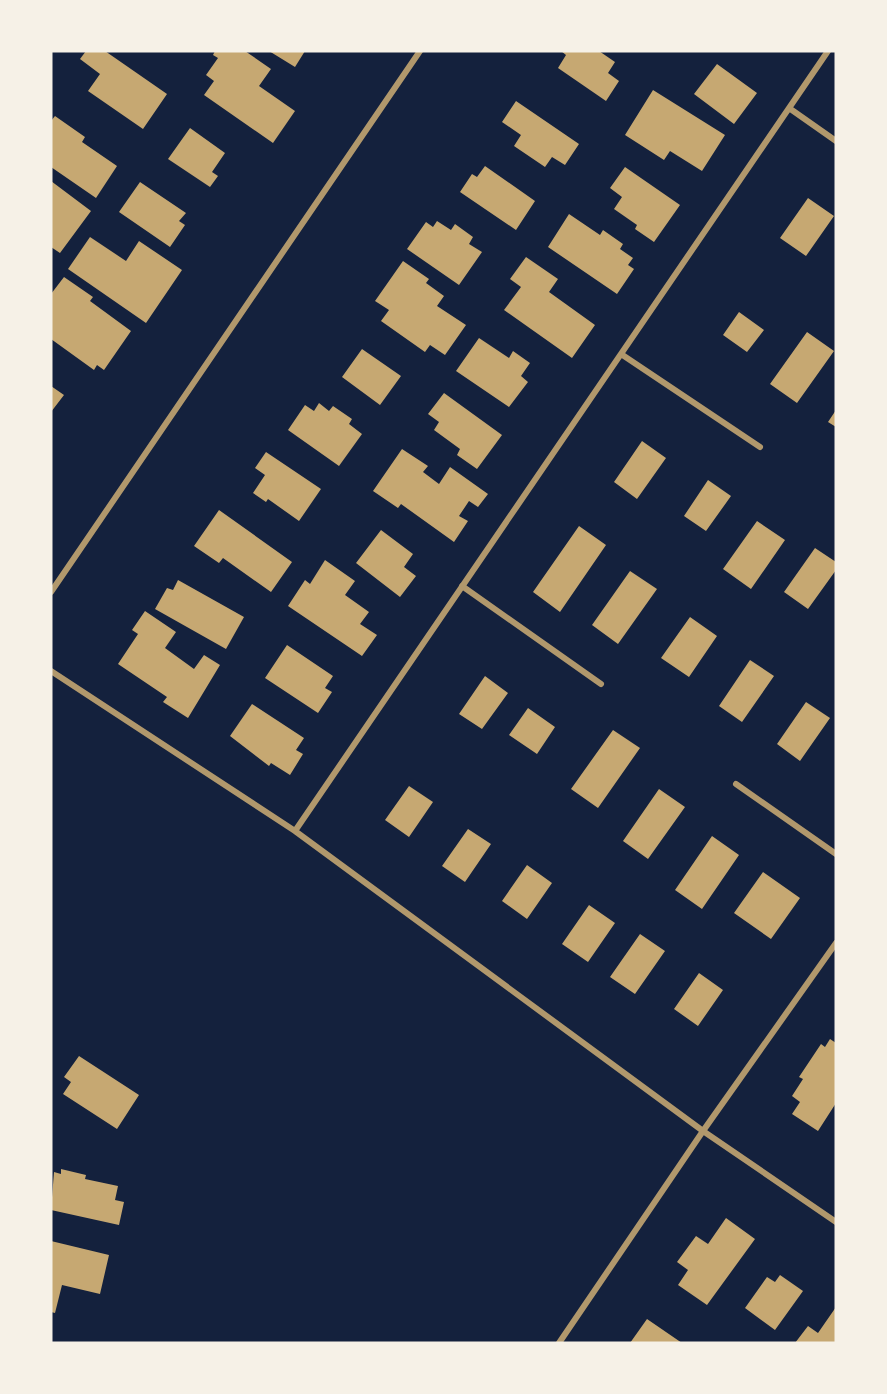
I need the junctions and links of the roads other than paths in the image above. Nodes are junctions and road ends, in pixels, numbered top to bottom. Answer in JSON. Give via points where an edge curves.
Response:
{"nodes":[{"id":1,"x":420,"y":51,"type":"edge"},
{"id":2,"x":828,"y":51,"type":"edge"},
{"id":3,"x":789,"y":108,"type":"junction"},
{"id":4,"x":836,"y":141,"type":"edge"},
{"id":5,"x":621,"y":354,"type":"junction"},
{"id":6,"x":760,"y":447,"type":"dead end"},
{"id":7,"x":462,"y":586,"type":"junction"},
{"id":8,"x":51,"y":592,"type":"edge"},
{"id":9,"x":51,"y":671,"type":"edge"},
{"id":10,"x":601,"y":684,"type":"dead end"},
{"id":11,"x":736,"y":783,"type":"dead end"},
{"id":12,"x":295,"y":831,"type":"junction"},
{"id":13,"x":836,"y":854,"type":"edge"},
{"id":14,"x":836,"y":943,"type":"edge"},
{"id":15,"x":703,"y":1131,"type":"junction"},
{"id":16,"x":836,"y":1222,"type":"edge"},
{"id":17,"x":559,"y":1343,"type":"edge"}],
"edges":[{"from":1,"to":8,"type":"street"},
{"from":2,"to":3,"type":"street"},
{"from":3,"to":4,"type":"street"},
{"from":3,"to":5,"type":"street"},
{"from":5,"to":6,"type":"street"},
{"from":5,"to":7,"type":"street"},
{"from":7,"to":10,"type":"street"},
{"from":7,"to":12,"type":"street"},
{"from":9,"to":12,"type":"street"},
{"from":11,"to":13,"type":"street"},
{"from":12,"to":15,"type":"street"},
{"from":14,"to":15,"type":"street"},
{"from":15,"to":16,"type":"street"},
{"from":15,"to":17,"type":"street"}]}
